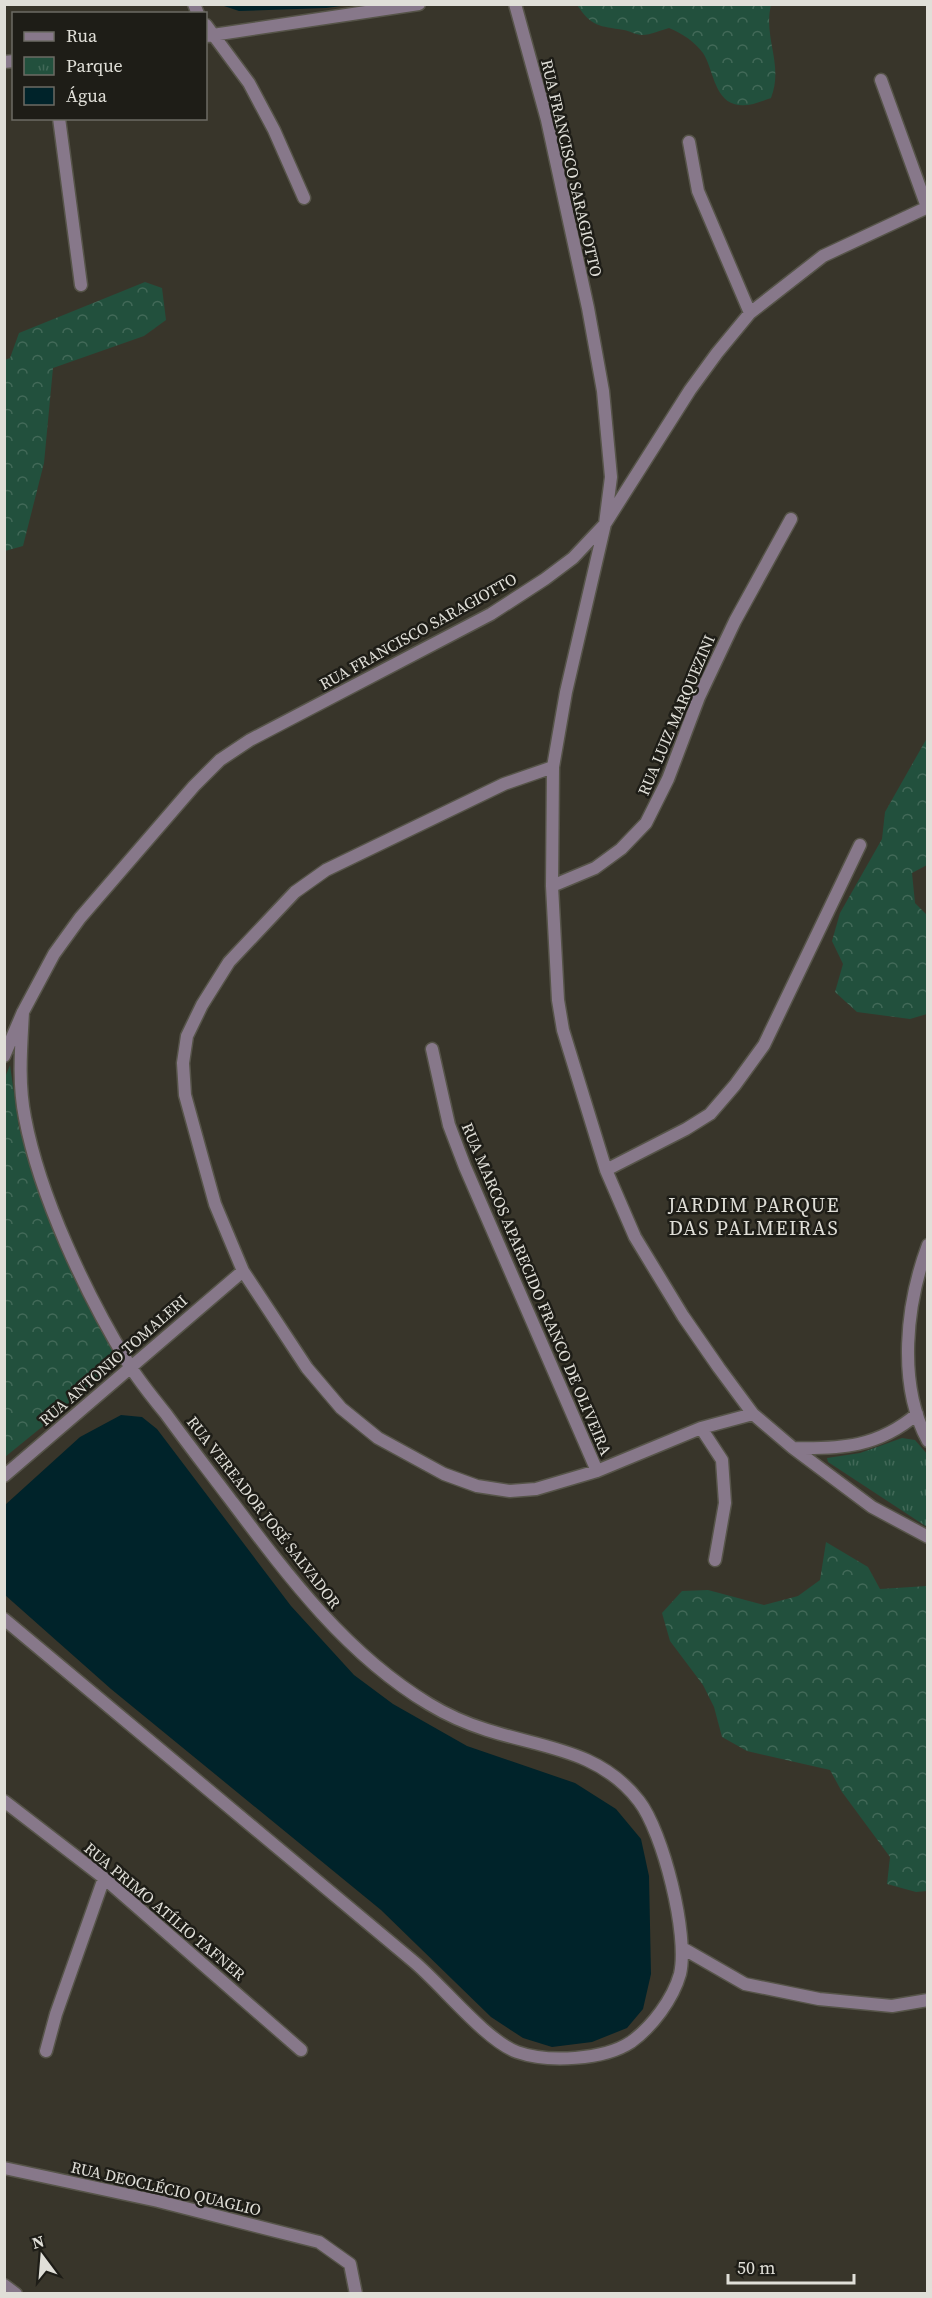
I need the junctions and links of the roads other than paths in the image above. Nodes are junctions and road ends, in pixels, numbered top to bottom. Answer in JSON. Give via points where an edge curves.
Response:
{"nodes":[{"id":1,"x":419,"y":4,"type":"edge"},
{"id":2,"x":514,"y":4,"type":"edge"},
{"id":3,"x":208,"y":32,"type":"edge"},
{"id":4,"x":880,"y":80,"type":"dead end"},
{"id":5,"x":59,"y":120,"type":"edge"},
{"id":6,"x":689,"y":142,"type":"dead end"},
{"id":7,"x":304,"y":198,"type":"dead end"},
{"id":8,"x":927,"y":207,"type":"edge"},
{"id":9,"x":81,"y":285,"type":"dead end"},
{"id":10,"x":750,"y":313,"type":"junction"},
{"id":11,"x":791,"y":519,"type":"dead end"},
{"id":12,"x":605,"y":524,"type":"junction"},
{"id":13,"x":554,"y":767,"type":"junction"},
{"id":14,"x":860,"y":844,"type":"dead end"},
{"id":15,"x":552,"y":886,"type":"junction"},
{"id":16,"x":23,"y":1012,"type":"junction"},
{"id":17,"x":432,"y":1049,"type":"dead end"},
{"id":18,"x":4,"y":1056,"type":"edge"},
{"id":19,"x":606,"y":1170,"type":"junction"},
{"id":20,"x":927,"y":1245,"type":"edge"},
{"id":21,"x":243,"y":1271,"type":"junction"},
{"id":22,"x":130,"y":1367,"type":"junction"},
{"id":23,"x":753,"y":1414,"type":"junction"},
{"id":24,"x":917,"y":1414,"type":"junction"},
{"id":25,"x":701,"y":1428,"type":"junction"},
{"id":26,"x":927,"y":1441,"type":"edge"},
{"id":27,"x":794,"y":1448,"type":"junction"},
{"id":28,"x":597,"y":1471,"type":"junction"},
{"id":29,"x":4,"y":1476,"type":"edge"},
{"id":30,"x":927,"y":1537,"type":"edge"},
{"id":31,"x":715,"y":1560,"type":"dead end"},
{"id":32,"x":4,"y":1619,"type":"edge"},
{"id":33,"x":4,"y":1801,"type":"edge"},
{"id":34,"x":104,"y":1878,"type":"junction"},
{"id":35,"x":684,"y":1949,"type":"junction"},
{"id":36,"x":927,"y":2000,"type":"edge"},
{"id":37,"x":301,"y":2050,"type":"dead end"},
{"id":38,"x":46,"y":2051,"type":"dead end"},
{"id":39,"x":6,"y":2171,"type":"edge"},
{"id":40,"x":4,"y":2285,"type":"edge"},
{"id":41,"x":16,"y":2294,"type":"edge"},
{"id":42,"x":356,"y":2294,"type":"edge"}],
"edges":[{"from":1,"to":3,"type":"street"},
{"from":2,"to":12,"type":"street","name":"RUA FRANCISCO SARAGIOTTO","via":[[547,120],[603,391],[611,477]]},
{"from":3,"to":7,"type":"street","via":[[249,83]]},
{"from":4,"to":8,"type":"street"},
{"from":5,"to":9,"type":"street"},
{"from":6,"to":10,"type":"street","via":[[698,191]]},
{"from":8,"to":10,"type":"street","via":[[823,256]]},
{"from":10,"to":12,"type":"street","via":[[690,390]]},
{"from":11,"to":15,"type":"street","name":"RUA LUIZ MARQUEZINI","via":[[699,697],[668,779],[646,823],[595,868]]},
{"from":12,"to":13,"type":"street","via":[[566,692]]},
{"from":12,"to":16,"type":"street","name":"RUA FRANCISCO SARAGIOTTO","via":[[573,558],[490,614],[250,740],[220,760],[80,918],[54,954]]},
{"from":13,"to":15,"type":"street"},
{"from":13,"to":21,"type":"street","via":[[504,784],[326,870],[295,892],[229,962],[201,1005],[187,1036],[184,1095],[215,1204]]},
{"from":14,"to":19,"type":"street","via":[[764,1045],[735,1085],[710,1114]]},
{"from":15,"to":19,"type":"street","via":[[563,1030]]},
{"from":16,"to":18,"type":"street","name":"RUA FRANCISCO SARAGIOTTO"},
{"from":16,"to":22,"type":"street","name":"RUA VEREADOR JOSÉ SALVADOR","via":[[19,1071],[24,1117],[36,1160],[87,1288]]},
{"from":17,"to":28,"type":"street","name":"RUA MARCOS APARECIDO FRANCO DE OLIVEIRA","via":[[449,1125],[465,1167]]},
{"from":19,"to":23,"type":"street","via":[[635,1238],[683,1316]]},
{"from":20,"to":24,"type":"street","via":[[917,1272],[909,1317],[909,1372]]},
{"from":21,"to":22,"type":"street","name":"RUA ANTONIO TOMALERI"},
{"from":21,"to":28,"type":"street","via":[[307,1368],[341,1408],[378,1438],[444,1474],[477,1486],[510,1491],[537,1489]]},
{"from":22,"to":29,"type":"street","name":"RUA ANTONIO TOMALERI"},
{"from":22,"to":35,"type":"street","name":"RUA VEREADOR JOSÉ SALVADOR","via":[[306,1597],[388,1677],[434,1707],[483,1729],[567,1751],[598,1765],[641,1803],[668,1868]]},
{"from":23,"to":25,"type":"street"},
{"from":23,"to":27,"type":"street"},
{"from":24,"to":26,"type":"street"},
{"from":24,"to":27,"type":"street","via":[[879,1439],[832,1449]]},
{"from":25,"to":28,"type":"street"},
{"from":25,"to":31,"type":"street","via":[[722,1460],[725,1503]]},
{"from":27,"to":30,"type":"street","via":[[872,1507]]},
{"from":32,"to":35,"type":"street","name":"RUA VEREADOR JOSÉ SALVADOR","via":[[426,1971],[492,2036],[513,2050],[538,2057],[569,2058],[600,2054],[628,2044],[666,2003],[679,1978]]},
{"from":33,"to":34,"type":"street","name":"RUA PRIMO ATÍLIO TAFNER"},
{"from":34,"to":37,"type":"street","name":"RUA PRIMO ATÍLIO TAFNER"},
{"from":34,"to":38,"type":"street"},
{"from":35,"to":36,"type":"street","via":[[745,1984],[819,1999],[892,2006]]},
{"from":39,"to":42,"type":"street","name":"RUA DEOCLÉCIO QUAGLIO","via":[[158,2201],[319,2242],[350,2264]]},
{"from":40,"to":41,"type":"street"}]}
